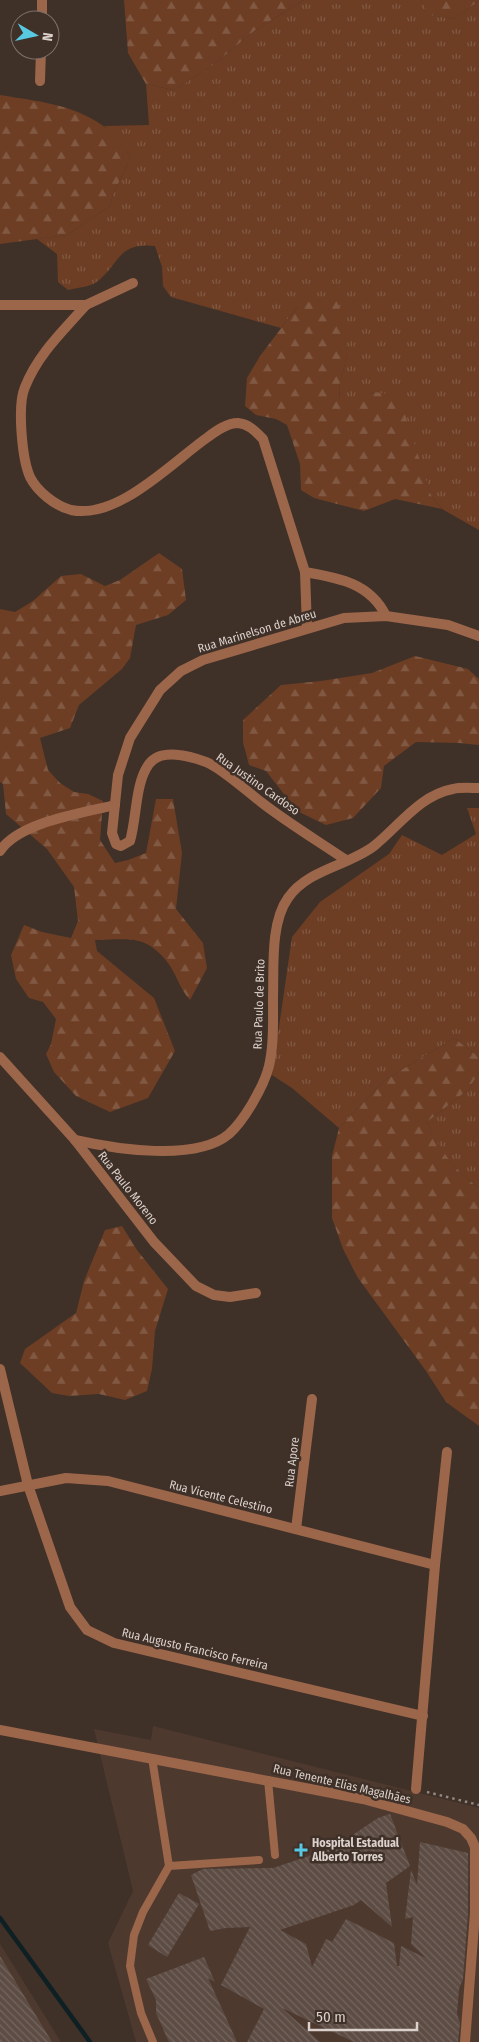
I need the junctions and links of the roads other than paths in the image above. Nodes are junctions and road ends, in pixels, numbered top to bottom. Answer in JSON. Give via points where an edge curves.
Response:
{"nodes":[{"id":1,"x":41,"y":60,"type":"edge"},
{"id":2,"x":40,"y":81,"type":"dead end"},
{"id":3,"x":133,"y":283,"type":"dead end"},
{"id":4,"x":0,"y":305,"type":"edge"},
{"id":5,"x":86,"y":305,"type":"junction"},
{"id":6,"x":305,"y":572,"type":"junction"},
{"id":7,"x":386,"y":616,"type":"junction"},
{"id":8,"x":307,"y":628,"type":"junction"},
{"id":9,"x":479,"y":636,"type":"edge"},
{"id":10,"x":479,"y":788,"type":"edge"},
{"id":11,"x":115,"y":805,"type":"junction"},
{"id":12,"x":121,"y":846,"type":"joint"},
{"id":13,"x":0,"y":851,"type":"edge"},
{"id":14,"x":346,"y":860,"type":"junction"},
{"id":15,"x":0,"y":1057,"type":"edge"},
{"id":16,"x":75,"y":1140,"type":"junction"},
{"id":17,"x":256,"y":1293,"type":"dead end"},
{"id":18,"x":0,"y":1369,"type":"edge"},
{"id":19,"x":312,"y":1398,"type":"dead end"},
{"id":20,"x":447,"y":1452,"type":"dead end"},
{"id":21,"x":28,"y":1484,"type":"junction"},
{"id":22,"x":0,"y":1492,"type":"edge"},
{"id":23,"x":296,"y":1529,"type":"junction"},
{"id":24,"x":435,"y":1565,"type":"junction"},
{"id":25,"x":423,"y":1716,"type":"junction"},
{"id":26,"x":0,"y":1730,"type":"edge"},
{"id":27,"x":152,"y":1758,"type":"junction"},
{"id":28,"x":268,"y":1780,"type":"junction"},
{"id":29,"x":416,"y":1789,"type":"road end"},
{"id":30,"x":275,"y":1855,"type":"dead end"},
{"id":31,"x":259,"y":1860,"type":"dead end"},
{"id":32,"x":170,"y":1866,"type":"junction"},
{"id":33,"x":153,"y":2042,"type":"edge"},
{"id":34,"x":466,"y":2042,"type":"edge"}],
"edges":[{"from":1,"to":2,"type":"street"},
{"from":3,"to":5,"type":"street"},
{"from":4,"to":5,"type":"street"},
{"from":5,"to":6,"type":"street","via":[[41,355],[24,389],[20,432],[30,477],[48,499],[71,510],[98,509],[138,492],[192,447],[222,427],[238,423],[253,428],[263,439]]},
{"from":6,"to":7,"type":"street","via":[[352,583],[370,594]]},
{"from":6,"to":8,"type":"street"},
{"from":7,"to":8,"type":"street","name":"Rua Marinelson de Abreu","via":[[344,618]]},
{"from":7,"to":9,"type":"street","name":"Rua Marinelson de Abreu","via":[[448,625]]},
{"from":8,"to":11,"type":"street","name":"Rua Marinelson de Abreu","via":[[203,660],[181,671],[160,690],[130,738],[118,775]]},
{"from":10,"to":14,"type":"street","via":[[454,788],[436,794],[418,806],[390,834],[368,850]]},
{"from":11,"to":12,"type":"street","name":"Rua Marinelson de Abreu","via":[[112,833],[116,844]]},
{"from":11,"to":13,"type":"street","via":[[49,822],[19,834],[4,844]]},
{"from":12,"to":14,"type":"street","name":"Rua Justino Cardoso","via":[[130,841],[140,779],[150,762],[160,756],[177,754],[207,762]]},
{"from":14,"to":16,"type":"street","name":"Rua Paulo de Brito","via":[[309,878],[288,898],[279,920],[274,953],[269,1066],[259,1092],[229,1134],[210,1145],[182,1150],[107,1148]]},
{"from":15,"to":16,"type":"street","name":"Rua Paulo Moreno"},
{"from":16,"to":17,"type":"street","name":"Rua Paulo Moreno","via":[[154,1242],[196,1286],[214,1295],[230,1297]]},
{"from":18,"to":21,"type":"street","name":"Rua Augusto Francisco Ferreira"},
{"from":19,"to":23,"type":"street","name":"Rua Apore"},
{"from":20,"to":24,"type":"street","name":"Rua Tenente Elias Magalhães"},
{"from":21,"to":22,"type":"street","name":"Rua Vicente Celestino"},
{"from":21,"to":23,"type":"street","name":"Rua Vicente Celestino","via":[[66,1478],[108,1481]]},
{"from":21,"to":25,"type":"street","name":"Rua Augusto Francisco Ferreira","via":[[70,1607],[87,1630],[114,1643]]},
{"from":23,"to":24,"type":"street","name":"Rua Vicente Celestino"},
{"from":24,"to":25,"type":"street","name":"Rua Tenente Elias Magalhães"},
{"from":25,"to":29,"type":"street","name":"Rua Tenente Elias Magalhães"},
{"from":26,"to":27,"type":"street","name":"Rua Tenente Elias Magalhães"},
{"from":27,"to":28,"type":"street","name":"Rua Tenente Elias Magalhães"},
{"from":27,"to":32,"type":"lane"},
{"from":28,"to":30,"type":"lane"},
{"from":28,"to":34,"type":"street","name":"Rua Tenente Elias Magalhães","via":[[363,1799],[447,1822],[463,1829],[471,1838],[474,1847],[475,1913]]},
{"from":31,"to":32,"type":"lane"},
{"from":32,"to":33,"type":"lane","via":[[143,1912],[134,1936],[130,1966],[141,2013]]}]}
